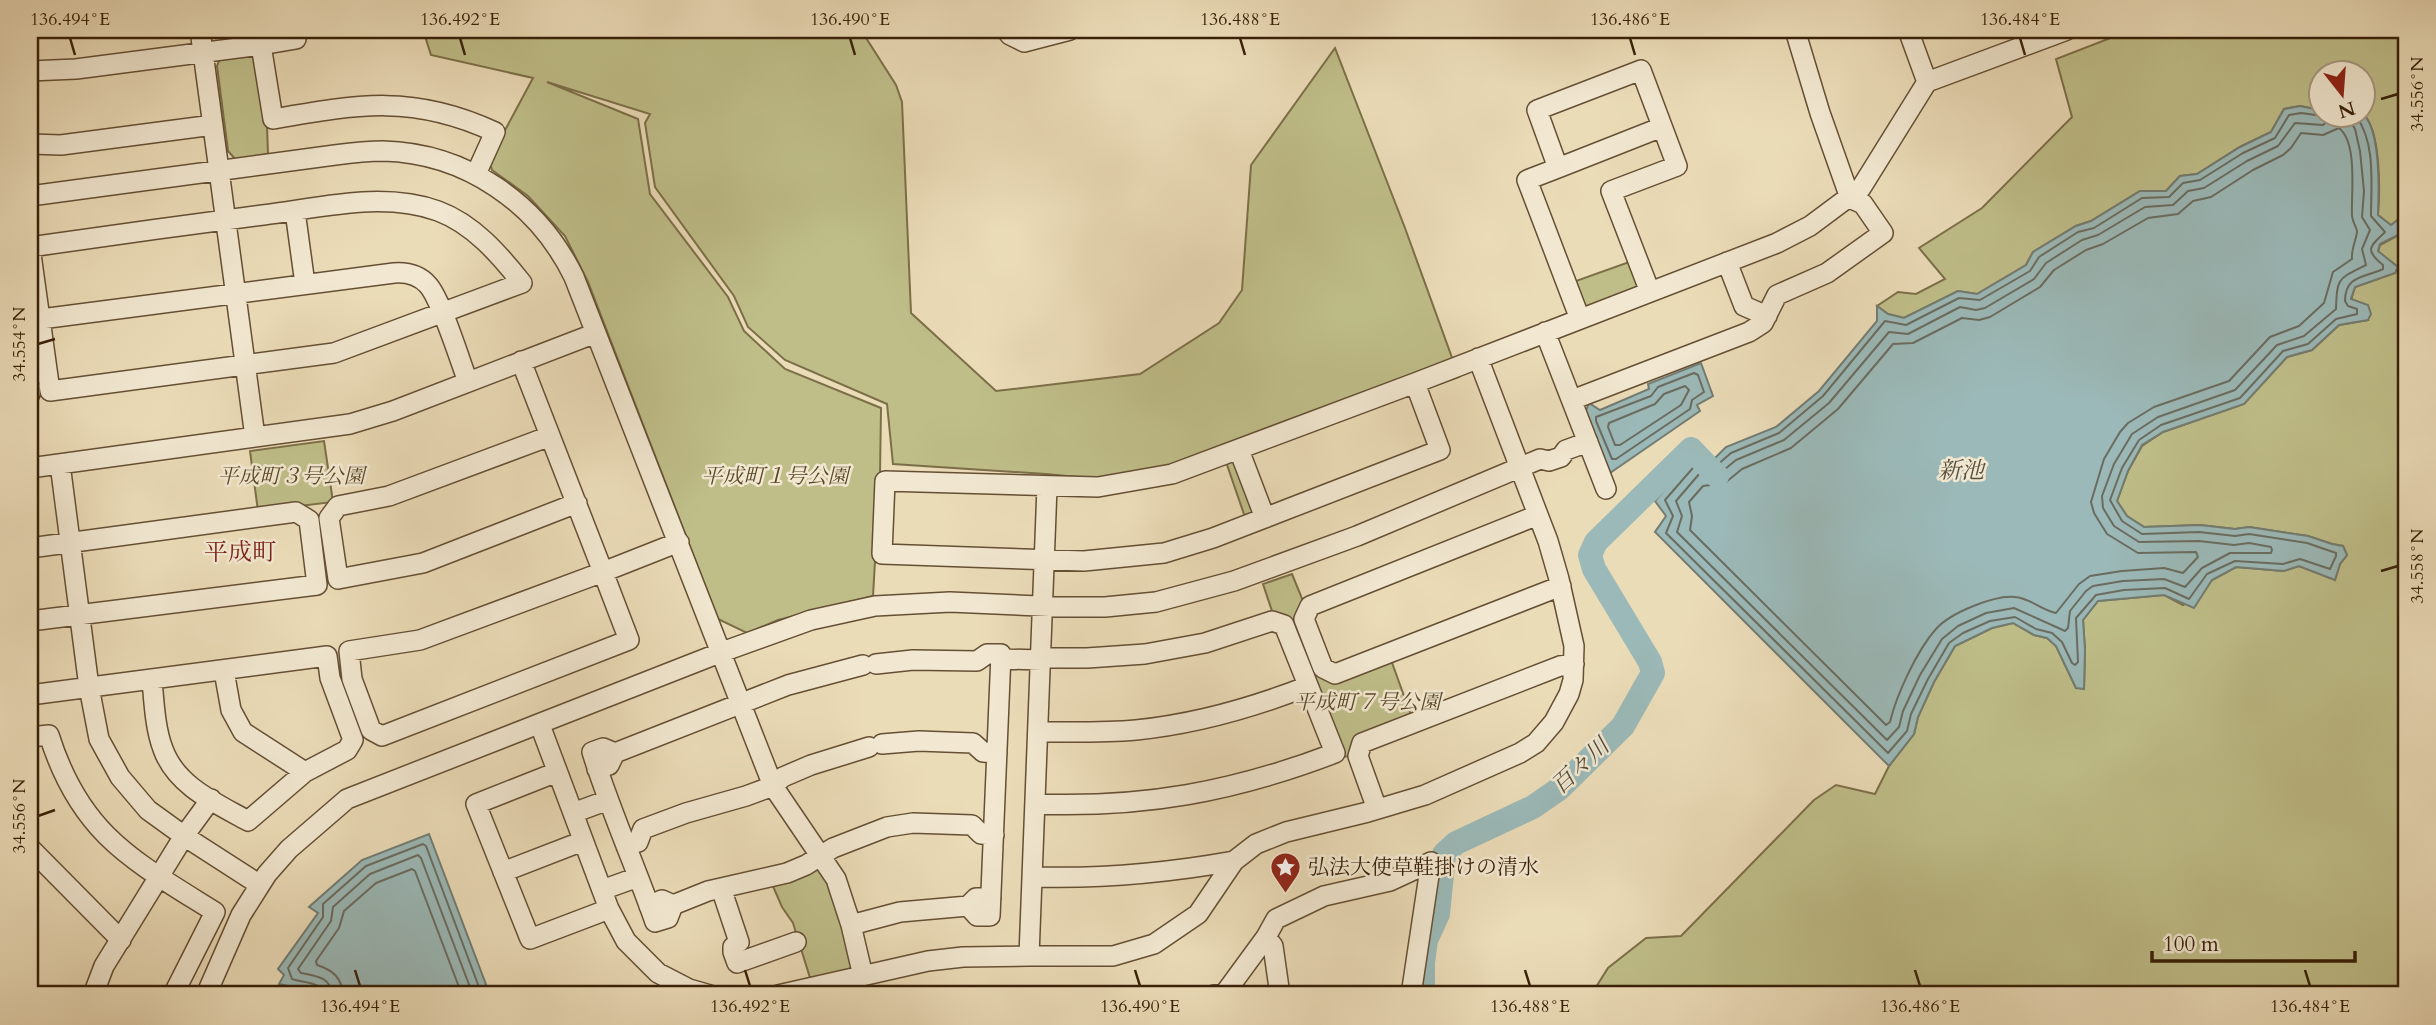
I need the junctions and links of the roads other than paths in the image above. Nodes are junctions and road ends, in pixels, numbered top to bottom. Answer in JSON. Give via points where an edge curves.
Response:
{"nodes":[{"id":1,"x":200,"y":30,"type":"edge"},
{"id":2,"x":1006,"y":30,"type":"edge"},
{"id":3,"x":1070,"y":30,"type":"edge"},
{"id":4,"x":1795,"y":30,"type":"edge"},
{"id":5,"x":1908,"y":30,"type":"edge"},
{"id":6,"x":2067,"y":30,"type":"edge"},
{"id":7,"x":296,"y":39,"type":"dead end"},
{"id":8,"x":261,"y":44,"type":"junction"},
{"id":9,"x":203,"y":52,"type":"junction"},
{"id":10,"x":30,"y":71,"type":"edge"},
{"id":11,"x":1927,"y":82,"type":"junction"},
{"id":12,"x":213,"y":125,"type":"junction"},
{"id":13,"x":1662,"y":127,"type":"junction"},
{"id":14,"x":30,"y":144,"type":"edge"},
{"id":15,"x":1558,"y":169,"type":"junction"},
{"id":16,"x":220,"y":171,"type":"junction"},
{"id":17,"x":476,"y":174,"type":"junction"},
{"id":18,"x":30,"y":196,"type":"edge"},
{"id":19,"x":1850,"y":198,"type":"junction"},
{"id":20,"x":295,"y":211,"type":"junction"},
{"id":21,"x":225,"y":220,"type":"junction"},
{"id":22,"x":30,"y":247,"type":"edge"},
{"id":23,"x":1727,"y":261,"type":"junction"},
{"id":24,"x":305,"y":284,"type":"junction"},
{"id":25,"x":1650,"y":292,"type":"junction"},
{"id":26,"x":235,"y":294,"type":"junction"},
{"id":27,"x":442,"y":313,"type":"junction"},
{"id":28,"x":1767,"y":316,"type":"junction"},
{"id":29,"x":41,"y":318,"type":"junction"},
{"id":30,"x":1580,"y":319,"type":"junction"},
{"id":31,"x":1545,"y":332,"type":"junction"},
{"id":32,"x":596,"y":333,"type":"junction"},
{"id":33,"x":1478,"y":358,"type":"junction"},
{"id":34,"x":521,"y":361,"type":"junction"},
{"id":35,"x":244,"y":366,"type":"junction"},
{"id":36,"x":468,"y":382,"type":"junction"},
{"id":37,"x":1415,"y":383,"type":"junction"},
{"id":38,"x":30,"y":386,"type":"edge"},
{"id":39,"x":30,"y":394,"type":"edge"},
{"id":40,"x":1572,"y":400,"type":"junction"},
{"id":41,"x":550,"y":436,"type":"junction"},
{"id":42,"x":255,"y":438,"type":"junction"},
{"id":43,"x":1588,"y":442,"type":"junction"},
{"id":44,"x":1239,"y":450,"type":"junction"},
{"id":45,"x":60,"y":464,"type":"junction"},
{"id":46,"x":30,"y":468,"type":"edge"},
{"id":47,"x":1520,"y":468,"type":"junction"},
{"id":48,"x":1047,"y":487,"type":"junction"},
{"id":49,"x":1606,"y":489,"type":"dead end"},
{"id":50,"x":577,"y":503,"type":"junction"},
{"id":51,"x":1538,"y":515,"type":"junction"},
{"id":52,"x":1265,"y":518,"type":"junction"},
{"id":53,"x":69,"y":542,"type":"junction"},
{"id":54,"x":679,"y":542,"type":"junction"},
{"id":55,"x":30,"y":548,"type":"edge"},
{"id":56,"x":1045,"y":560,"type":"junction"},
{"id":57,"x":603,"y":572,"type":"junction"},
{"id":58,"x":1561,"y":586,"type":"junction"},
{"id":59,"x":1044,"y":607,"type":"junction"},
{"id":60,"x":79,"y":615,"type":"junction"},
{"id":61,"x":30,"y":621,"type":"edge"},
{"id":62,"x":722,"y":652,"type":"junction"},
{"id":63,"x":1042,"y":659,"type":"junction"},
{"id":64,"x":1574,"y":664,"type":"junction"},
{"id":65,"x":1001,"y":665,"type":"junction"},
{"id":66,"x":225,"y":671,"type":"junction"},
{"id":67,"x":152,"y":680,"type":"junction"},
{"id":68,"x":1308,"y":686,"type":"junction"},
{"id":69,"x":89,"y":687,"type":"junction"},
{"id":70,"x":30,"y":695,"type":"edge"},
{"id":71,"x":741,"y":704,"type":"junction"},
{"id":72,"x":540,"y":725,"type":"junction"},
{"id":73,"x":1039,"y":732,"type":"junction"},
{"id":74,"x":30,"y":737,"type":"edge"},
{"id":75,"x":997,"y":745,"type":"junction"},
{"id":76,"x":305,"y":772,"type":"junction"},
{"id":77,"x":557,"y":772,"type":"junction"},
{"id":78,"x":773,"y":786,"type":"junction"},
{"id":79,"x":211,"y":799,"type":"junction"},
{"id":80,"x":608,"y":800,"type":"junction"},
{"id":81,"x":1035,"y":804,"type":"junction"},
{"id":82,"x":1377,"y":809,"type":"junction"},
{"id":83,"x":573,"y":813,"type":"junction"},
{"id":84,"x":995,"y":826,"type":"junction"},
{"id":85,"x":184,"y":836,"type":"junction"},
{"id":86,"x":623,"y":838,"type":"junction"},
{"id":87,"x":583,"y":841,"type":"junction"},
{"id":88,"x":30,"y":848,"type":"edge"},
{"id":89,"x":820,"y":855,"type":"junction"},
{"id":90,"x":1234,"y":861,"type":"junction"},
{"id":91,"x":503,"y":872,"type":"junction"},
{"id":92,"x":638,"y":877,"type":"junction"},
{"id":93,"x":1033,"y":877,"type":"junction"},
{"id":94,"x":160,"y":878,"type":"junction"},
{"id":95,"x":260,"y":885,"type":"junction"},
{"id":96,"x":721,"y":888,"type":"junction"},
{"id":97,"x":602,"y":890,"type":"junction"},
{"id":98,"x":609,"y":909,"type":"junction"},
{"id":99,"x":851,"y":925,"type":"junction"},
{"id":100,"x":1266,"y":937,"type":"junction"},
{"id":101,"x":121,"y":940,"type":"junction"},
{"id":102,"x":796,"y":942,"type":"dead end"},
{"id":103,"x":1029,"y":956,"type":"junction"},
{"id":104,"x":863,"y":976,"type":"junction"},
{"id":105,"x":93,"y":995,"type":"edge"},
{"id":106,"x":173,"y":995,"type":"edge"},
{"id":107,"x":206,"y":995,"type":"edge"},
{"id":108,"x":710,"y":995,"type":"edge"},
{"id":109,"x":778,"y":995,"type":"edge"},
{"id":110,"x":1214,"y":995,"type":"edge"},
{"id":111,"x":1280,"y":995,"type":"edge"},
{"id":112,"x":1411,"y":995,"type":"edge"}],
"edges":[{"from":1,"to":9,"type":"street"},
{"from":2,"to":3,"type":"street","via":[[1024,42]]},
{"from":4,"to":19,"type":"street"},
{"from":5,"to":11,"type":"street"},
{"from":6,"to":11,"type":"street"},
{"from":7,"to":8,"type":"street"},
{"from":8,"to":9,"type":"street"},
{"from":8,"to":17,"type":"street","via":[[273,119],[370,105],[443,112],[495,132]]},
{"from":9,"to":10,"type":"street"},
{"from":9,"to":12,"type":"street"},
{"from":11,"to":19,"type":"street","via":[[1861,188]]},
{"from":12,"to":14,"type":"street","via":[[75,143]]},
{"from":12,"to":16,"type":"street"},
{"from":13,"to":15,"type":"street"},
{"from":13,"to":15,"type":"street","via":[[1641,70],[1537,110]]},
{"from":13,"to":25,"type":"street","via":[[1677,166],[1611,191]]},
{"from":15,"to":30,"type":"street","via":[[1527,180]]},
{"from":16,"to":17,"type":"street","via":[[382,151],[423,155]]},
{"from":16,"to":18,"type":"street"},
{"from":16,"to":21,"type":"street"},
{"from":17,"to":32,"type":"street","via":[[511,197],[547,232],[566,260]]},
{"from":19,"to":23,"type":"street","via":[[1795,235]]},
{"from":19,"to":28,"type":"street","via":[[1863,204],[1883,233],[1827,273],[1777,295]]},
{"from":20,"to":21,"type":"street"},
{"from":20,"to":24,"type":"street"},
{"from":20,"to":27,"type":"street","via":[[378,201],[438,211],[484,241],[522,283]]},
{"from":21,"to":22,"type":"street"},
{"from":21,"to":26,"type":"street"},
{"from":22,"to":29,"type":"street"},
{"from":23,"to":25,"type":"street"},
{"from":23,"to":28,"type":"street","via":[[1744,306]]},
{"from":24,"to":26,"type":"street"},
{"from":24,"to":27,"type":"street","via":[[408,273],[432,290]]},
{"from":25,"to":30,"type":"street"},
{"from":26,"to":29,"type":"street"},
{"from":26,"to":35,"type":"street"},
{"from":27,"to":35,"type":"street","via":[[334,353]]},
{"from":27,"to":36,"type":"street"},
{"from":28,"to":40,"type":"street","via":[[1749,332]]},
{"from":29,"to":35,"type":"street","via":[[50,391]]},
{"from":30,"to":31,"type":"street"},
{"from":31,"to":33,"type":"street"},
{"from":31,"to":40,"type":"street"},
{"from":32,"to":34,"type":"street"},
{"from":32,"to":54,"type":"street"},
{"from":33,"to":37,"type":"street"},
{"from":33,"to":47,"type":"street"},
{"from":34,"to":36,"type":"street"},
{"from":34,"to":41,"type":"street"},
{"from":35,"to":42,"type":"street"},
{"from":36,"to":42,"type":"street","via":[[360,422]]},
{"from":37,"to":44,"type":"street"},
{"from":37,"to":52,"type":"street","via":[[1440,450]]},
{"from":38,"to":39,"type":"street"},
{"from":40,"to":43,"type":"street"},
{"from":41,"to":50,"type":"street"},
{"from":41,"to":50,"type":"street","via":[[389,496],[338,506],[329,519],[338,579],[424,563]]},
{"from":42,"to":45,"type":"street"},
{"from":43,"to":47,"type":"street","via":[[1566,450],[1561,457],[1540,459]]},
{"from":43,"to":49,"type":"street"},
{"from":44,"to":48,"type":"street","via":[[1153,478],[1098,487]]},
{"from":44,"to":52,"type":"street"},
{"from":45,"to":46,"type":"street"},
{"from":45,"to":53,"type":"street"},
{"from":47,"to":51,"type":"street"},
{"from":47,"to":59,"type":"street","via":[[1357,536],[1192,594],[1124,606]]},
{"from":48,"to":56,"type":"street"},
{"from":48,"to":56,"type":"street","via":[[886,481],[882,554]]},
{"from":50,"to":57,"type":"street"},
{"from":51,"to":58,"type":"street"},
{"from":51,"to":58,"type":"street","via":[[1310,606],[1304,619],[1323,668],[1335,674]]},
{"from":52,"to":56,"type":"street","via":[[1164,553]]},
{"from":53,"to":55,"type":"street"},
{"from":53,"to":60,"type":"street"},
{"from":53,"to":60,"type":"street","via":[[296,512],[309,520],[317,585]]},
{"from":54,"to":57,"type":"street"},
{"from":54,"to":62,"type":"street"},
{"from":56,"to":59,"type":"street"},
{"from":57,"to":57,"type":"street","via":[[435,635],[349,651],[352,679],[371,730],[382,736],[629,640]]},
{"from":58,"to":64,"type":"street"},
{"from":59,"to":62,"type":"street","via":[[950,601],[875,606],[811,620]]},
{"from":59,"to":63,"type":"street"},
{"from":60,"to":61,"type":"street"},
{"from":60,"to":69,"type":"street"},
{"from":62,"to":71,"type":"street"},
{"from":62,"to":72,"type":"street"},
{"from":63,"to":65,"type":"street"},
{"from":63,"to":68,"type":"street","via":[[1169,650],[1272,621],[1284,625]]},
{"from":63,"to":73,"type":"street"},
{"from":64,"to":82,"type":"street","via":[[1564,706],[1536,743],[1425,795]]},
{"from":64,"to":82,"type":"street","via":[[1362,743],[1358,756]]},
{"from":65,"to":71,"type":"street","via":[[1002,654],[987,654],[977,661],[870,665],[813,677]]},
{"from":65,"to":75,"type":"street"},
{"from":66,"to":67,"type":"street"},
{"from":66,"to":76,"type":"street","via":[[230,710],[243,732]]},
{"from":66,"to":76,"type":"street","via":[[327,656],[333,688],[353,740],[347,750]]},
{"from":67,"to":69,"type":"street"},
{"from":67,"to":79,"type":"street","via":[[166,757],[180,778]]},
{"from":68,"to":73,"type":"street","via":[[1250,707],[1162,726]]},
{"from":68,"to":81,"type":"street","via":[[1335,753],[1288,771],[1183,797],[1110,804]]},
{"from":69,"to":70,"type":"street"},
{"from":69,"to":85,"type":"street","via":[[99,739],[120,777],[148,810]]},
{"from":71,"to":78,"type":"street"},
{"from":71,"to":80,"type":"street","via":[[615,753],[603,748],[592,752]]},
{"from":72,"to":77,"type":"street"},
{"from":72,"to":95,"type":"street","via":[[348,799],[289,849]]},
{"from":73,"to":81,"type":"street"},
{"from":74,"to":94,"type":"street","via":[[49,735],[66,782],[84,811],[120,849]]},
{"from":75,"to":78,"type":"street","via":[[983,752],[973,743],[919,741],[876,746],[811,765]]},
{"from":75,"to":84,"type":"street"},
{"from":76,"to":79,"type":"street","via":[[248,821]]},
{"from":77,"to":83,"type":"street"},
{"from":77,"to":91,"type":"street","via":[[476,804]]},
{"from":78,"to":86,"type":"street","via":[[643,829],[638,842]]},
{"from":78,"to":89,"type":"street"},
{"from":79,"to":85,"type":"street"},
{"from":80,"to":83,"type":"street"},
{"from":80,"to":86,"type":"street"},
{"from":81,"to":93,"type":"street"},
{"from":82,"to":90,"type":"street","via":[[1274,835]]},
{"from":83,"to":87,"type":"street"},
{"from":84,"to":89,"type":"street","via":[[981,834],[972,825],[887,827]]},
{"from":84,"to":99,"type":"street","via":[[990,916],[978,915],[968,906],[900,912]]},
{"from":85,"to":94,"type":"street"},
{"from":85,"to":95,"type":"street"},
{"from":86,"to":92,"type":"street"},
{"from":87,"to":91,"type":"street"},
{"from":87,"to":97,"type":"street"},
{"from":88,"to":101,"type":"street"},
{"from":89,"to":96,"type":"street","via":[[787,873]]},
{"from":89,"to":99,"type":"street","via":[[836,879]]},
{"from":90,"to":93,"type":"street","via":[[1145,875]]},
{"from":90,"to":103,"type":"street","via":[[1198,914],[1154,944],[1113,956]]},
{"from":91,"to":98,"type":"street","via":[[530,939]]},
{"from":92,"to":96,"type":"street","via":[[649,905],[662,900],[673,905]]},
{"from":92,"to":97,"type":"street"},
{"from":93,"to":103,"type":"street"},
{"from":94,"to":101,"type":"street"},
{"from":94,"to":106,"type":"street","via":[[215,912]]},
{"from":95,"to":107,"type":"street","via":[[232,934]]},
{"from":96,"to":102,"type":"street","via":[[739,942],[733,947],[737,963]]},
{"from":97,"to":98,"type":"street"},
{"from":98,"to":108,"type":"street","via":[[626,941],[658,972]]},
{"from":99,"to":104,"type":"street"},
{"from":100,"to":110,"type":"street","via":[[1225,993]]},
{"from":100,"to":111,"type":"street","via":[[1273,946]]},
{"from":100,"to":112,"type":"street","via":[[1276,919],[1324,896],[1390,881],[1431,862]]},
{"from":101,"to":105,"type":"street"},
{"from":103,"to":104,"type":"street","via":[[963,957]]},
{"from":104,"to":109,"type":"street"}]}
